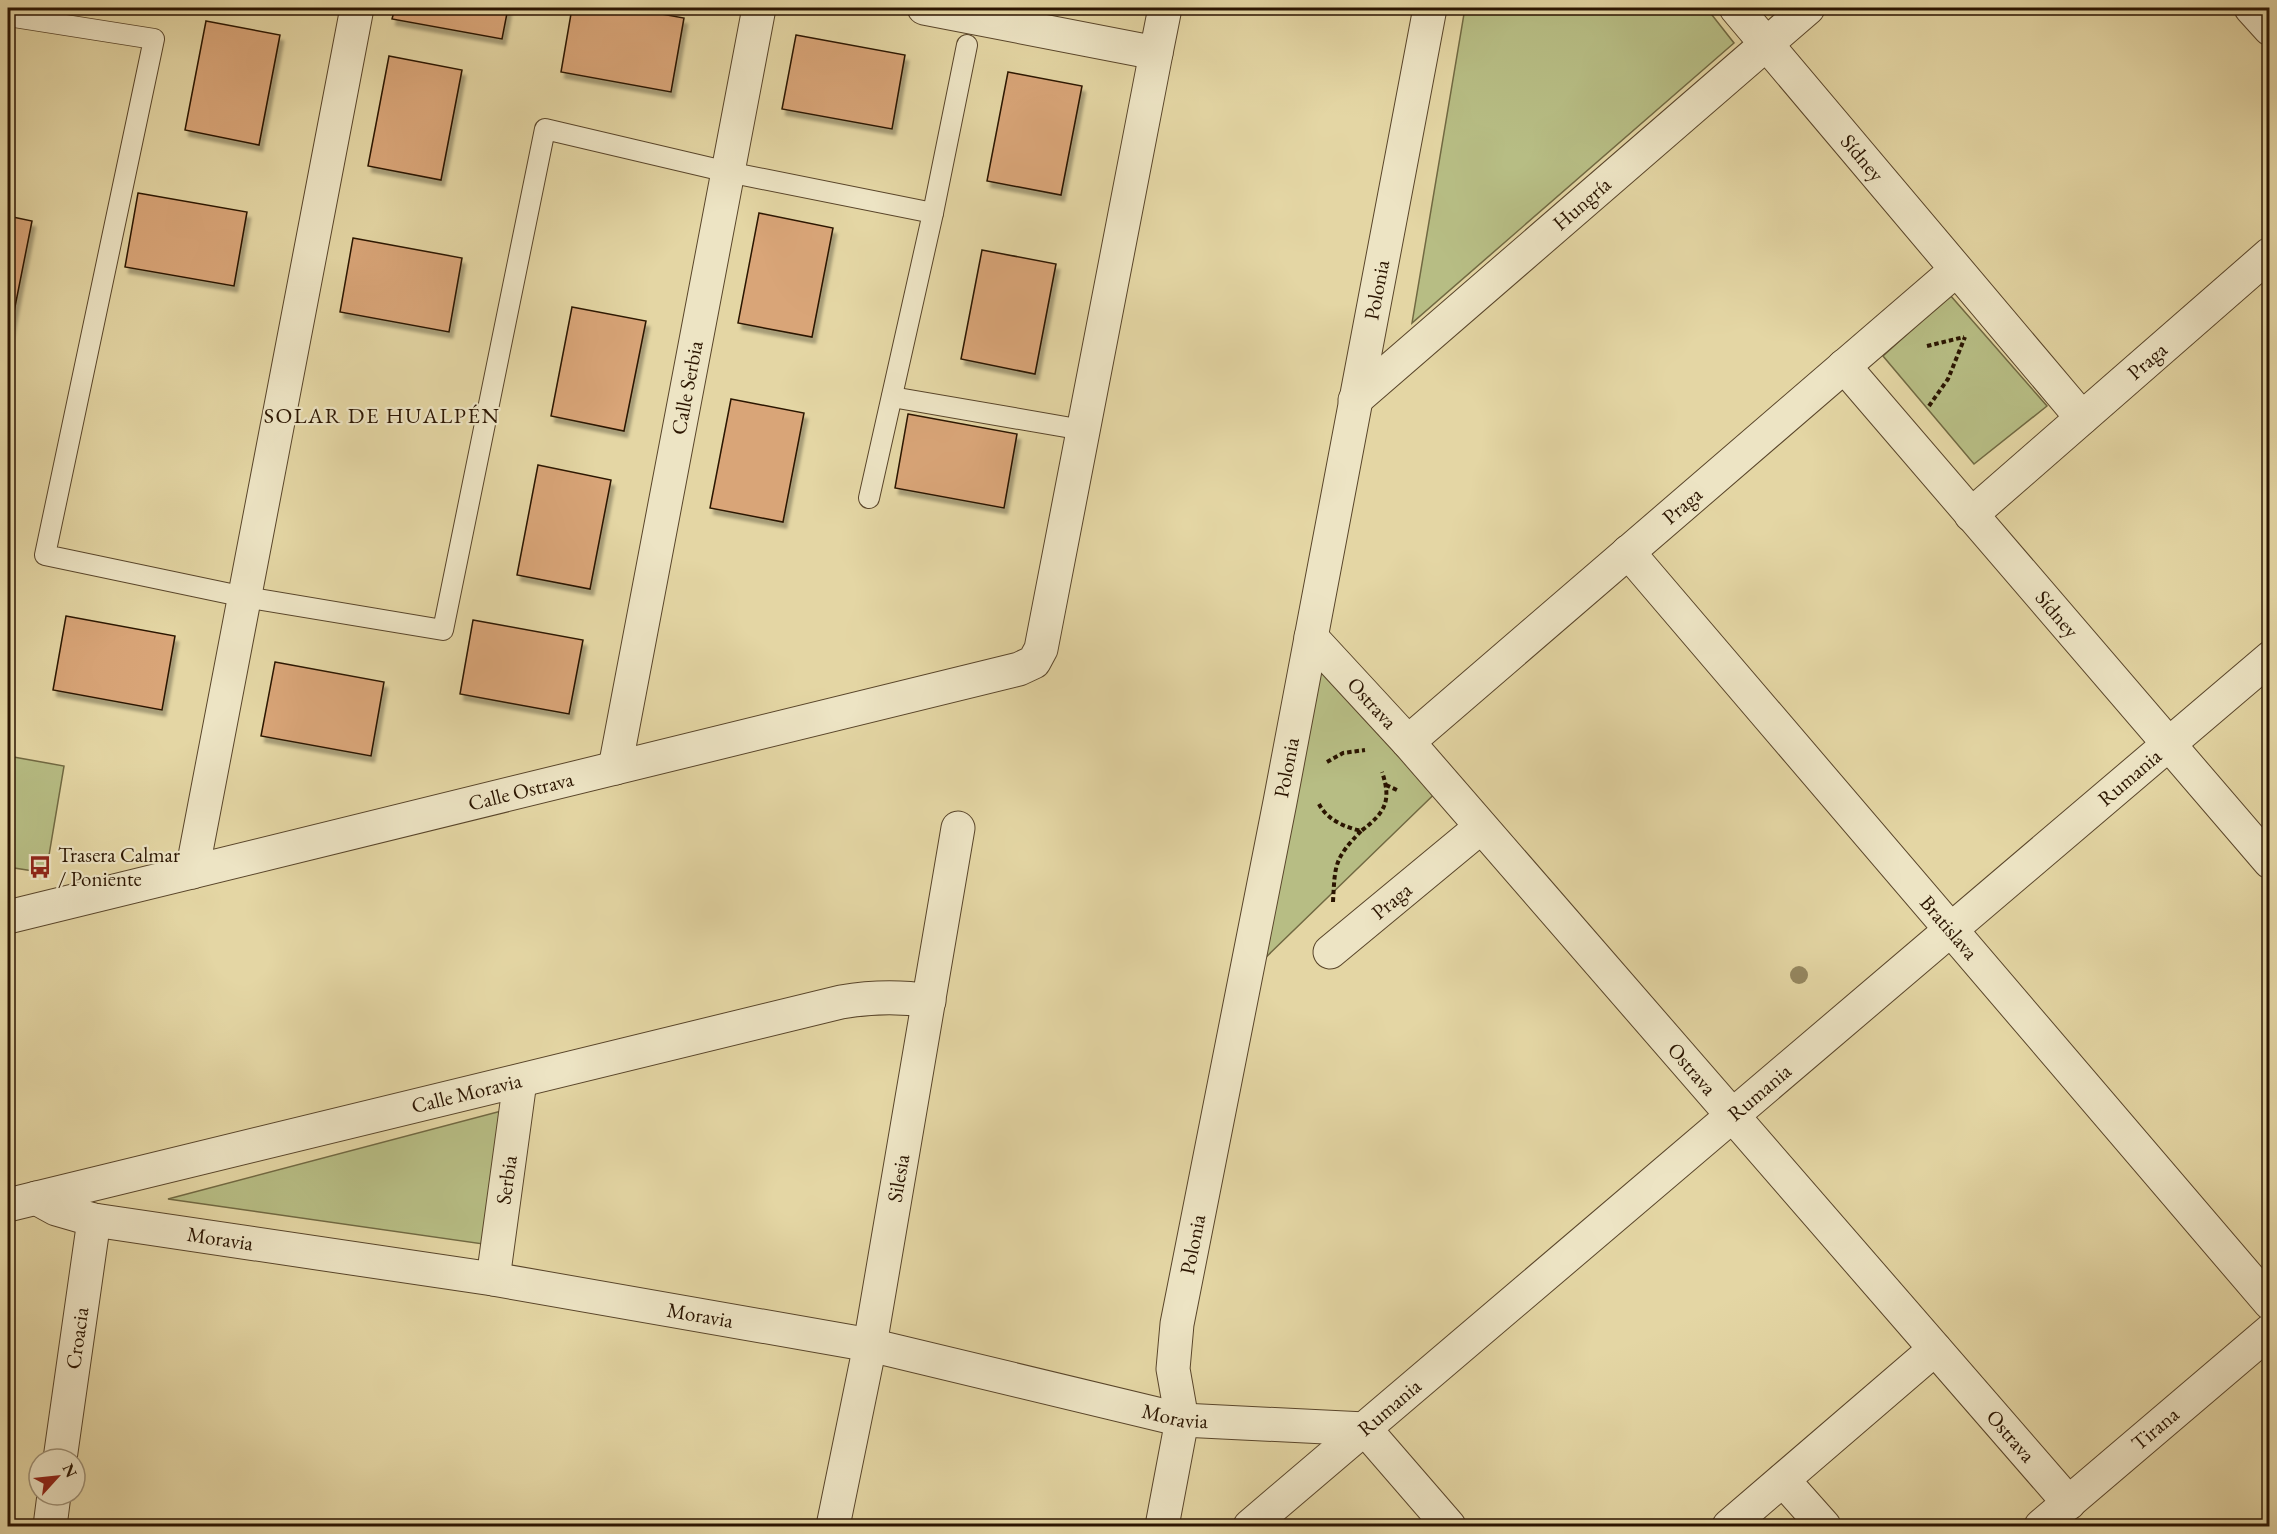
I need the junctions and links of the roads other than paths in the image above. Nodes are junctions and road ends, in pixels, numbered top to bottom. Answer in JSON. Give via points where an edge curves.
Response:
{"nodes":[{"id":1,"x":357,"y":8,"type":"edge"},
{"id":2,"x":759,"y":8,"type":"edge"},
{"id":3,"x":924,"y":8,"type":"edge"},
{"id":4,"x":1165,"y":8,"type":"edge"},
{"id":5,"x":1430,"y":8,"type":"edge"},
{"id":6,"x":1736,"y":8,"type":"edge"},
{"id":7,"x":1808,"y":8,"type":"edge"},
{"id":8,"x":2251,"y":8,"type":"edge"},
{"id":9,"x":8,"y":16,"type":"edge"},
{"id":10,"x":2270,"y":29,"type":"edge"},
{"id":11,"x":1766,"y":44,"type":"junction"},
{"id":12,"x":968,"y":45,"type":"dead end"},
{"id":13,"x":1156,"y":53,"type":"junction"},
{"id":14,"x":728,"y":172,"type":"junction"},
{"id":15,"x":933,"y":213,"type":"junction"},
{"id":16,"x":2270,"y":254,"type":"edge"},
{"id":17,"x":1956,"y":270,"type":"junction"},
{"id":18,"x":1844,"y":366,"type":"junction"},
{"id":19,"x":892,"y":397,"type":"junction"},
{"id":20,"x":1355,"y":400,"type":"junction"},
{"id":21,"x":2082,"y":418,"type":"junction"},
{"id":22,"x":1083,"y":430,"type":"junction"},
{"id":23,"x":868,"y":498,"type":"dead end"},
{"id":24,"x":1971,"y":515,"type":"junction"},
{"id":25,"x":1628,"y":552,"type":"junction"},
{"id":26,"x":245,"y":597,"type":"junction"},
{"id":27,"x":1311,"y":638,"type":"junction"},
{"id":28,"x":2270,"y":658,"type":"edge"},
{"id":29,"x":1408,"y":742,"type":"junction"},
{"id":30,"x":2168,"y":744,"type":"junction"},
{"id":31,"x":615,"y":768,"type":"junction"},
{"id":32,"x":1481,"y":827,"type":"junction"},
{"id":33,"x":958,"y":828,"type":"dead end"},
{"id":34,"x":2270,"y":862,"type":"edge"},
{"id":35,"x":192,"y":872,"type":"junction"},
{"id":36,"x":8,"y":917,"type":"edge"},
{"id":37,"x":1951,"y":929,"type":"junction"},
{"id":38,"x":1330,"y":952,"type":"road end"},
{"id":39,"x":929,"y":1001,"type":"junction"},
{"id":40,"x":520,"y":1081,"type":"junction"},
{"id":41,"x":1732,"y":1115,"type":"junction"},
{"id":42,"x":22,"y":1202,"type":"edge"},
{"id":43,"x":94,"y":1220,"type":"junction"},
{"id":44,"x":493,"y":1279,"type":"junction"},
{"id":45,"x":2270,"y":1303,"type":"edge"},
{"id":46,"x":2270,"y":1332,"type":"edge"},
{"id":47,"x":870,"y":1344,"type":"junction"},
{"id":48,"x":1935,"y":1349,"type":"junction"},
{"id":49,"x":1182,"y":1420,"type":"junction"},
{"id":50,"x":1365,"y":1429,"type":"junction"},
{"id":51,"x":62,"y":1447,"type":"edge"},
{"id":52,"x":1783,"y":1480,"type":"junction"},
{"id":53,"x":2069,"y":1503,"type":"junction"},
{"id":54,"x":52,"y":1507,"type":"edge"},
{"id":55,"x":50,"y":1527,"type":"edge"},
{"id":56,"x":833,"y":1527,"type":"edge"},
{"id":57,"x":1162,"y":1527,"type":"edge"},
{"id":58,"x":1250,"y":1527,"type":"edge"},
{"id":59,"x":1449,"y":1527,"type":"edge"},
{"id":60,"x":1730,"y":1527,"type":"edge"},
{"id":61,"x":1824,"y":1527,"type":"edge"},
{"id":62,"x":2041,"y":1527,"type":"edge"}],
"edges":[{"from":1,"to":26,"type":"street"},
{"from":2,"to":14,"type":"street","name":"Calle Serbia"},
{"from":3,"to":13,"type":"street"},
{"from":4,"to":13,"type":"street"},
{"from":5,"to":20,"type":"street","name":"Polonia"},
{"from":6,"to":11,"type":"street","name":"Sídney"},
{"from":7,"to":11,"type":"street","name":"Hungría"},
{"from":8,"to":10,"type":"street"},
{"from":9,"to":26,"type":"lane","via":[[154,39],[45,555]]},
{"from":11,"to":17,"type":"street","name":"Sídney"},
{"from":11,"to":20,"type":"street","name":"Hungría"},
{"from":12,"to":15,"type":"lane"},
{"from":13,"to":22,"type":"street"},
{"from":14,"to":15,"type":"lane"},
{"from":14,"to":26,"type":"lane","via":[[545,129],[443,630]]},
{"from":14,"to":31,"type":"street","name":"Calle Serbia"},
{"from":15,"to":19,"type":"lane"},
{"from":16,"to":21,"type":"street","name":"Praga"},
{"from":17,"to":18,"type":"street","name":"Praga"},
{"from":17,"to":21,"type":"street","name":"Sídney"},
{"from":18,"to":24,"type":"street","name":"Sídney"},
{"from":18,"to":25,"type":"street","name":"Praga"},
{"from":19,"to":22,"type":"lane"},
{"from":19,"to":23,"type":"lane"},
{"from":20,"to":27,"type":"street","name":"Polonia"},
{"from":21,"to":24,"type":"street","name":"Praga"},
{"from":22,"to":31,"type":"street","name":"Calle Ostrava","via":[[1041,649],[1034,662],[1019,669]]},
{"from":24,"to":30,"type":"street","name":"Sídney"},
{"from":25,"to":29,"type":"street","name":"Praga"},
{"from":25,"to":37,"type":"street","name":"Bratislava"},
{"from":26,"to":35,"type":"street"},
{"from":27,"to":29,"type":"street","name":"Ostrava"},
{"from":27,"to":49,"type":"street","name":"Polonia","via":[[1177,1324],[1173,1369]]},
{"from":28,"to":30,"type":"street","name":"Rumania"},
{"from":29,"to":32,"type":"street","name":"Ostrava"},
{"from":30,"to":34,"type":"street","name":"Sídney"},
{"from":30,"to":37,"type":"street","name":"Rumania"},
{"from":31,"to":35,"type":"street","name":"Calle Ostrava"},
{"from":32,"to":38,"type":"street","name":"Praga"},
{"from":32,"to":41,"type":"street","name":"Ostrava"},
{"from":33,"to":39,"type":"street","name":"Silesia"},
{"from":35,"to":36,"type":"street","name":"Calle Ostrava"},
{"from":37,"to":41,"type":"street","name":"Rumania"},
{"from":37,"to":45,"type":"street","name":"Bratislava"},
{"from":39,"to":40,"type":"street","name":"Calle Moravia","via":[[890,997],[841,1002]]},
{"from":39,"to":47,"type":"street","name":"Silesia"},
{"from":40,"to":42,"type":"street","name":"Calle Moravia"},
{"from":40,"to":44,"type":"street","name":"Serbia"},
{"from":41,"to":48,"type":"street","name":"Ostrava"},
{"from":41,"to":50,"type":"street","name":"Rumania"},
{"from":42,"to":43,"type":"street","name":"Moravia"},
{"from":43,"to":44,"type":"street","name":"Moravia"},
{"from":43,"to":51,"type":"street","name":"Croacia"},
{"from":44,"to":47,"type":"street","name":"Moravia"},
{"from":46,"to":53,"type":"street","name":"Tirana"},
{"from":47,"to":49,"type":"street","name":"Moravia"},
{"from":47,"to":56,"type":"street","name":"Silesia"},
{"from":48,"to":52,"type":"street"},
{"from":48,"to":53,"type":"street","name":"Ostrava"},
{"from":49,"to":50,"type":"street","name":"Moravia"},
{"from":49,"to":57,"type":"street","name":"Polonia"},
{"from":50,"to":58,"type":"street","name":"Rumania"},
{"from":50,"to":59,"type":"street"},
{"from":52,"to":60,"type":"street"},
{"from":52,"to":61,"type":"street"},
{"from":53,"to":62,"type":"street","name":"Tirana"},
{"from":54,"to":55,"type":"street"}]}
